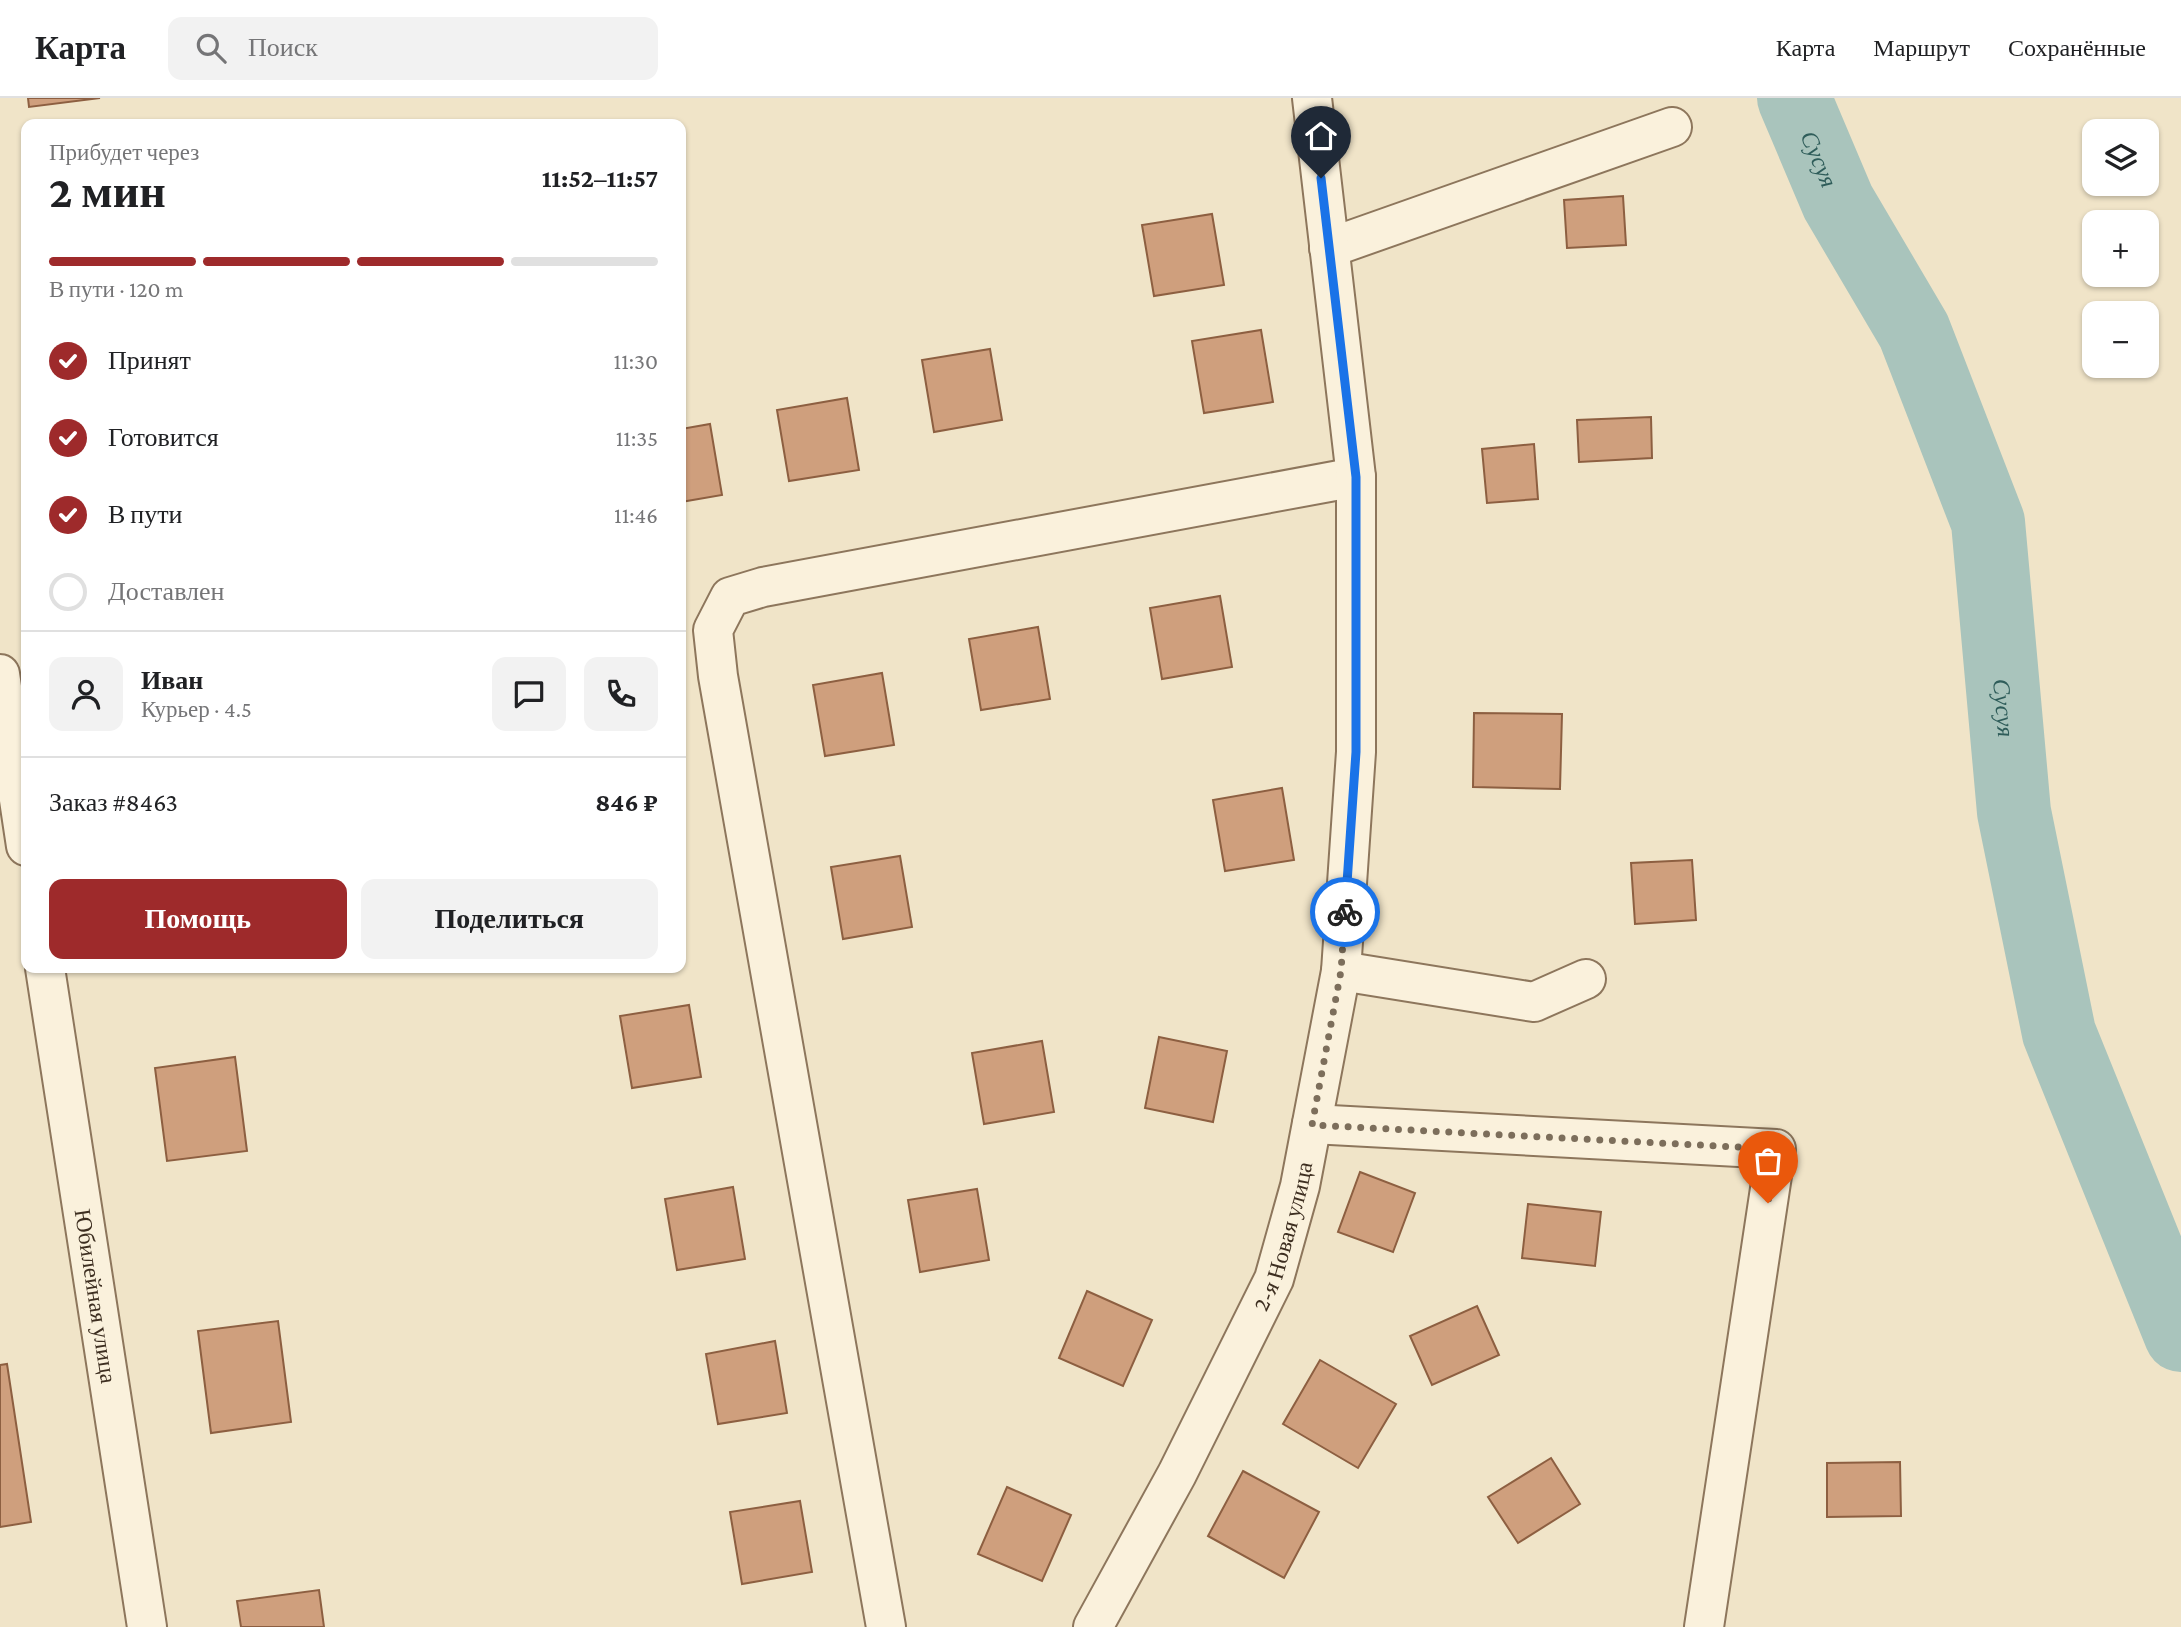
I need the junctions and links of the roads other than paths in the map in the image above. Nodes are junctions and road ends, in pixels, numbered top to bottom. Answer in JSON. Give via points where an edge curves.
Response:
{"nodes":[{"id":1,"x":1312,"y":98,"type":"edge"},
{"id":2,"x":1672,"y":127,"type":"dead end"},
{"id":3,"x":1329,"y":247,"type":"junction"},
{"id":4,"x":1356,"y":477,"type":"junction"},
{"id":5,"x":0,"y":674,"type":"edge"},
{"id":6,"x":21,"y":813,"type":"edge"},
{"id":7,"x":1341,"y":971,"type":"junction"},
{"id":8,"x":46,"y":973,"type":"edge"},
{"id":9,"x":1586,"y":979,"type":"dead end"},
{"id":10,"x":1312,"y":1125,"type":"junction"},
{"id":11,"x":1102,"y":1625,"type":"edge"},
{"id":12,"x":147,"y":1627,"type":"edge"},
{"id":13,"x":886,"y":1627,"type":"edge"},
{"id":14,"x":1704,"y":1627,"type":"edge"}],
"edges":[{"from":1,"to":3,"type":"street","name":"2-я Новая улица"},
{"from":2,"to":3,"type":"street"},
{"from":3,"to":4,"type":"street","name":"2-я Новая улица"},
{"from":4,"to":7,"type":"street","name":"2-я Новая улица","via":[[1356,752]]},
{"from":4,"to":13,"type":"street","via":[[762,587],[730,597],[713,630]]},
{"from":5,"to":6,"type":"street"},
{"from":7,"to":9,"type":"street","via":[[1534,1002]]},
{"from":7,"to":10,"type":"street","name":"2-я Новая улица"},
{"from":8,"to":12,"type":"street","name":"Юбилейная улица"},
{"from":10,"to":11,"type":"street","name":"2-я Новая улица","via":[[1274,1279]]},
{"from":10,"to":14,"type":"street","via":[[1776,1149]]}]}
